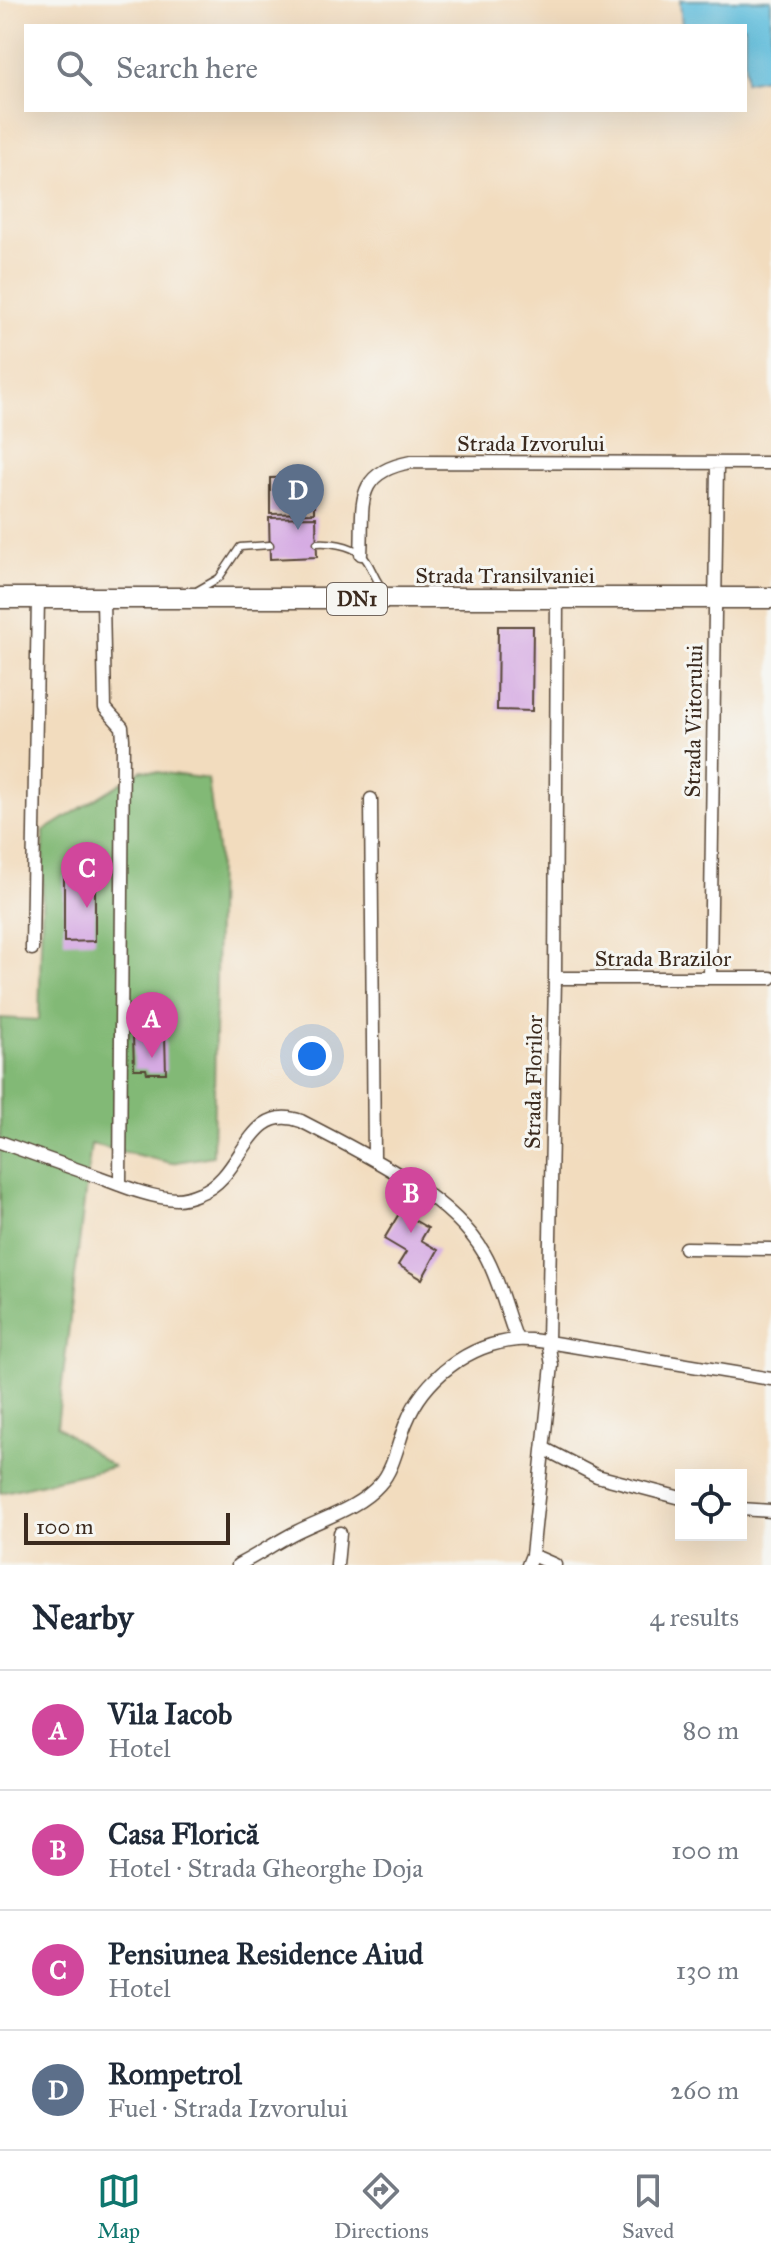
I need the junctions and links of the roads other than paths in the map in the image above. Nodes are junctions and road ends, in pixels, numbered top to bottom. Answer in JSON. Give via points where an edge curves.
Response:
{"nodes":[{"id":1,"x":771,"y":463,"type":"edge"},
{"id":2,"x":717,"y":464,"type":"junction"},
{"id":3,"x":317,"y":543,"type":"dead end"},
{"id":4,"x":270,"y":545,"type":"dead end"},
{"id":5,"x":361,"y":554,"type":"junction"},
{"id":6,"x":0,"y":598,"type":"edge"},
{"id":7,"x":38,"y":598,"type":"junction"},
{"id":8,"x":557,"y":598,"type":"junction"},
{"id":9,"x":714,"y":598,"type":"junction"},
{"id":10,"x":771,"y":598,"type":"edge"},
{"id":11,"x":103,"y":599,"type":"junction"},
{"id":12,"x":183,"y":599,"type":"junction"},
{"id":13,"x":395,"y":599,"type":"junction"},
{"id":14,"x":371,"y":799,"type":"dead end"},
{"id":15,"x":32,"y":949,"type":"dead end"},
{"id":16,"x":555,"y":978,"type":"junction"},
{"id":17,"x":710,"y":978,"type":"junction"},
{"id":18,"x":771,"y":978,"type":"edge"},
{"id":19,"x":0,"y":1142,"type":"edge"},
{"id":20,"x":374,"y":1159,"type":"junction"},
{"id":21,"x":120,"y":1185,"type":"junction"},
{"id":22,"x":685,"y":1248,"type":"dead end"},
{"id":23,"x":771,"y":1249,"type":"edge"},
{"id":24,"x":517,"y":1340,"type":"junction"},
{"id":25,"x":548,"y":1342,"type":"junction"},
{"id":26,"x":771,"y":1379,"type":"edge"},
{"id":27,"x":545,"y":1449,"type":"junction"},
{"id":28,"x":675,"y":1496,"type":"edge"},
{"id":29,"x":747,"y":1509,"type":"edge"},
{"id":30,"x":771,"y":1511,"type":"edge"},
{"id":31,"x":340,"y":1533,"type":"dead end"},
{"id":32,"x":530,"y":1560,"type":"edge"},
{"id":33,"x":238,"y":1565,"type":"edge"},
{"id":34,"x":337,"y":1565,"type":"edge"},
{"id":35,"x":555,"y":1565,"type":"edge"}],
"edges":[{"from":1,"to":2,"type":"street","name":"Strada Izvorului"},
{"from":2,"to":5,"type":"street","name":"Strada Izvorului","via":[[390,466],[376,473],[364,490]]},
{"from":2,"to":9,"type":"street","name":"Strada Viitorului"},
{"from":3,"to":5,"type":"lane","via":[[331,542]]},
{"from":4,"to":12,"type":"lane","via":[[240,547],[219,578]]},
{"from":5,"to":13,"type":"lane","via":[[379,586]]},
{"from":6,"to":7,"type":"main road","name":"Strada Transilvaniei","number":"DN1"},
{"from":7,"to":11,"type":"main road","name":"Strada Transilvaniei","number":"DN1"},
{"from":7,"to":15,"type":"street"},
{"from":8,"to":9,"type":"main road","name":"Strada Transilvaniei","number":"DN1"},
{"from":8,"to":13,"type":"main road","name":"Strada Transilvaniei","number":"DN1"},
{"from":8,"to":16,"type":"street","name":"Strada Florilor"},
{"from":9,"to":10,"type":"main road","name":"Strada Transilvaniei","number":"DN1"},
{"from":9,"to":17,"type":"street","name":"Strada Viitorului"},
{"from":11,"to":12,"type":"main road","name":"Strada Transilvaniei","number":"DN1"},
{"from":11,"to":21,"type":"street","via":[[105,708],[122,727],[123,739]]},
{"from":12,"to":13,"type":"main road","name":"Strada Transilvaniei","number":"DN1"},
{"from":14,"to":20,"type":"street"},
{"from":16,"to":17,"type":"street","name":"Strada Brazilor"},
{"from":16,"to":25,"type":"street","name":"Strada Florilor"},
{"from":17,"to":18,"type":"street","name":"Strada Brazilor"},
{"from":19,"to":21,"type":"street"},
{"from":20,"to":21,"type":"street","via":[[301,1121],[279,1117],[261,1125],[211,1190],[175,1199]]},
{"from":20,"to":24,"type":"street","via":[[442,1207],[475,1238]]},
{"from":22,"to":23,"type":"street"},
{"from":24,"to":25,"type":"street"},
{"from":24,"to":33,"type":"street","via":[[477,1349],[434,1380],[418,1398],[390,1468],[372,1493]]},
{"from":25,"to":26,"type":"street"},
{"from":25,"to":27,"type":"street","name":"Strada Florilor","via":[[552,1365]]},
{"from":27,"to":28,"type":"street","via":[[597,1476]]},
{"from":27,"to":32,"type":"street","name":"Strada Florilor"},
{"from":29,"to":30,"type":"street"},
{"from":31,"to":34,"type":"street"},
{"from":32,"to":35,"type":"street"}]}
